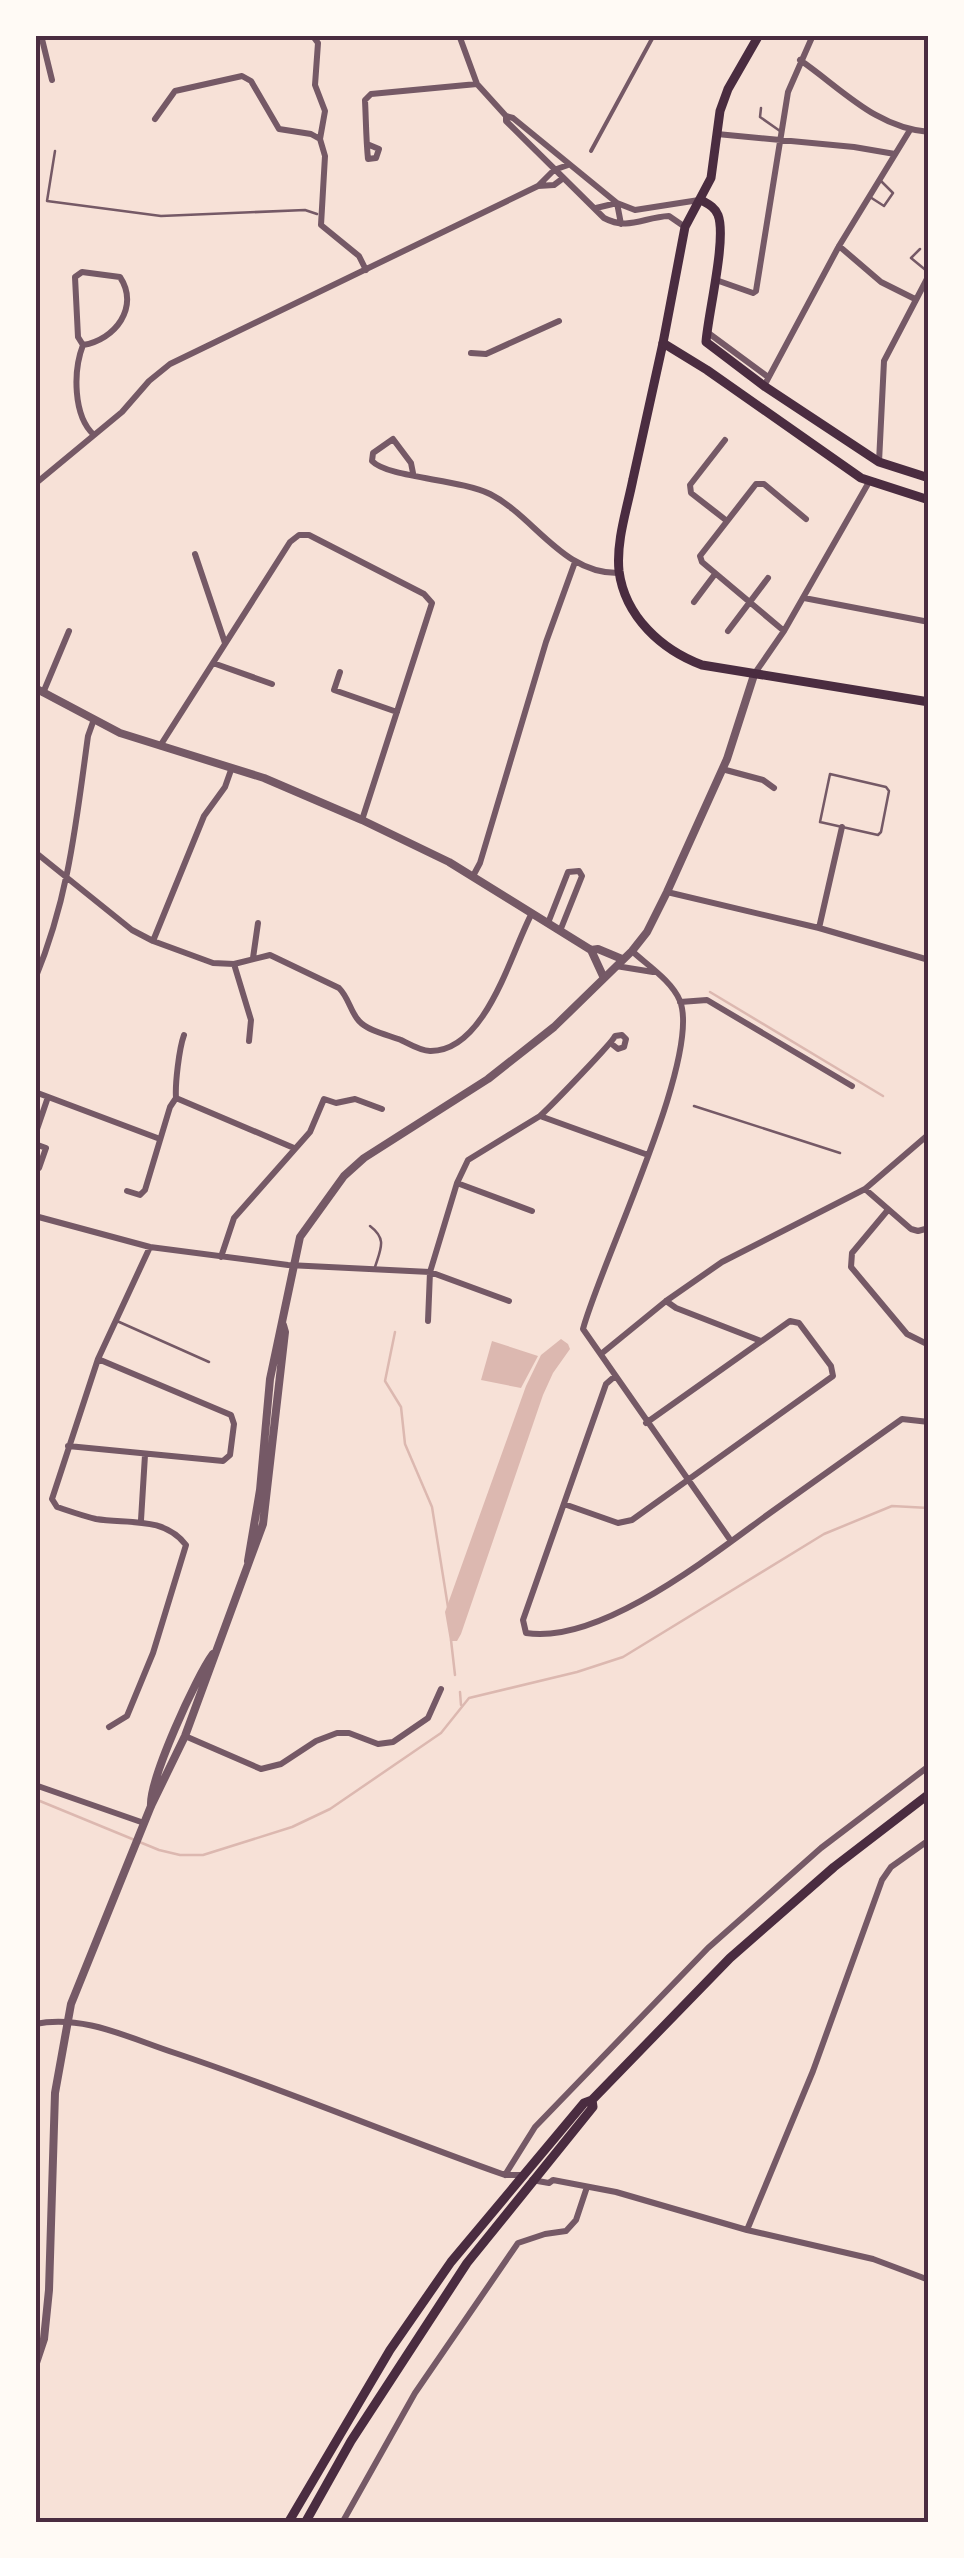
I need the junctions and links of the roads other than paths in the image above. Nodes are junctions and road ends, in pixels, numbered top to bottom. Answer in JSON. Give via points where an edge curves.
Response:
{"nodes":[{"id":1,"x":41,"y":35,"type":"edge"},
{"id":2,"x":312,"y":35,"type":"edge"},
{"id":3,"x":458,"y":35,"type":"edge"},
{"id":4,"x":654,"y":35,"type":"edge"},
{"id":5,"x":758,"y":35,"type":"edge"},
{"id":6,"x":812,"y":35,"type":"edge"},
{"id":7,"x":800,"y":60,"type":"junction"},
{"id":8,"x":52,"y":80,"type":"dead end"},
{"id":9,"x":477,"y":84,"type":"junction"},
{"id":10,"x":760,"y":108,"type":"dead end"},
{"id":11,"x":506,"y":116,"type":"junction"},
{"id":12,"x":155,"y":119,"type":"dead end"},
{"id":13,"x":910,"y":130,"type":"junction"},
{"id":14,"x":929,"y":132,"type":"edge"},
{"id":15,"x":717,"y":134,"type":"junction"},
{"id":16,"x":780,"y":136,"type":"junction"},
{"id":17,"x":320,"y":139,"type":"junction"},
{"id":18,"x":366,"y":144,"type":"dead end"},
{"id":19,"x":55,"y":150,"type":"dead end"},
{"id":20,"x":591,"y":151,"type":"dead end"},
{"id":21,"x":895,"y":154,"type":"junction"},
{"id":22,"x":583,"y":164,"type":"dead end"},
{"id":23,"x":568,"y":165,"type":"junction"},
{"id":24,"x":554,"y":170,"type":"junction"},
{"id":25,"x":578,"y":174,"type":"junction"},
{"id":26,"x":562,"y":179,"type":"junction"},
{"id":27,"x":879,"y":180,"type":"junction"},
{"id":28,"x":538,"y":186,"type":"junction"},
{"id":29,"x":868,"y":196,"type":"junction"},
{"id":30,"x":701,"y":200,"type":"junction"},
{"id":31,"x":617,"y":203,"type":"junction"},
{"id":32,"x":594,"y":208,"type":"junction"},
{"id":33,"x":322,"y":216,"type":"junction"},
{"id":34,"x":621,"y":225,"type":"junction"},
{"id":35,"x":685,"y":228,"type":"junction"},
{"id":36,"x":838,"y":246,"type":"junction"},
{"id":37,"x":920,"y":249,"type":"dead end"},
{"id":38,"x":366,"y":270,"type":"junction"},
{"id":39,"x":929,"y":274,"type":"edge"},
{"id":40,"x":716,"y":280,"type":"junction"},
{"id":41,"x":915,"y":300,"type":"junction"},
{"id":42,"x":559,"y":321,"type":"dead end"},
{"id":43,"x":664,"y":343,"type":"junction"},
{"id":44,"x":83,"y":345,"type":"junction"},
{"id":45,"x":471,"y":353,"type":"dead end"},
{"id":46,"x":766,"y":382,"type":"junction"},
{"id":47,"x":94,"y":435,"type":"junction"},
{"id":48,"x":725,"y":440,"type":"dead end"},
{"id":49,"x":879,"y":462,"type":"junction"},
{"id":50,"x":413,"y":473,"type":"junction"},
{"id":51,"x":929,"y":478,"type":"edge"},
{"id":52,"x":37,"y":479,"type":"edge"},
{"id":53,"x":869,"y":482,"type":"junction"},
{"id":54,"x":929,"y":500,"type":"edge"},
{"id":55,"x":806,"y":518,"type":"dead end"},
{"id":56,"x":727,"y":521,"type":"junction"},
{"id":57,"x":196,"y":554,"type":"dead end"},
{"id":58,"x":575,"y":562,"type":"junction"},
{"id":59,"x":619,"y":572,"type":"junction"},
{"id":60,"x":715,"y":574,"type":"junction"},
{"id":61,"x":768,"y":578,"type":"dead end"},
{"id":62,"x":804,"y":598,"type":"junction"},
{"id":63,"x":694,"y":602,"type":"dead end"},
{"id":64,"x":750,"y":602,"type":"junction"},
{"id":65,"x":929,"y":622,"type":"edge"},
{"id":66,"x":728,"y":631,"type":"dead end"},
{"id":67,"x":784,"y":631,"type":"junction"},
{"id":68,"x":68,"y":632,"type":"dead end"},
{"id":69,"x":226,"y":643,"type":"junction"},
{"id":70,"x":213,"y":663,"type":"junction"},
{"id":71,"x":340,"y":672,"type":"dead end"},
{"id":72,"x":754,"y":676,"type":"junction"},
{"id":73,"x":272,"y":684,"type":"dead end"},
{"id":74,"x":39,"y":690,"type":"edge"},
{"id":75,"x":929,"y":702,"type":"edge"},
{"id":76,"x":397,"y":712,"type":"junction"},
{"id":77,"x":94,"y":722,"type":"junction"},
{"id":78,"x":160,"y":746,"type":"junction"},
{"id":79,"x":722,"y":769,"type":"junction"},
{"id":80,"x":231,"y":770,"type":"junction"},
{"id":81,"x":774,"y":788,"type":"dead end"},
{"id":82,"x":362,"y":820,"type":"junction"},
{"id":83,"x":842,"y":827,"type":"junction"},
{"id":84,"x":35,"y":852,"type":"edge"},
{"id":85,"x":473,"y":876,"type":"junction"},
{"id":86,"x":67,"y":878,"type":"junction"},
{"id":87,"x":667,"y":892,"type":"junction"},
{"id":88,"x":532,"y":914,"type":"junction"},
{"id":89,"x":258,"y":922,"type":"dead end"},
{"id":90,"x":548,"y":924,"type":"junction"},
{"id":91,"x":819,"y":928,"type":"junction"},
{"id":92,"x":560,"y":931,"type":"junction"},
{"id":93,"x":154,"y":941,"type":"junction"},
{"id":94,"x":591,"y":950,"type":"junction"},
{"id":95,"x":632,"y":951,"type":"junction"},
{"id":96,"x":253,"y":958,"type":"junction"},
{"id":97,"x":929,"y":960,"type":"edge"},
{"id":98,"x":619,"y":963,"type":"junction"},
{"id":99,"x":234,"y":964,"type":"junction"},
{"id":100,"x":655,"y":972,"type":"junction"},
{"id":101,"x":604,"y":976,"type":"junction"},
{"id":102,"x":35,"y":978,"type":"edge"},
{"id":103,"x":680,"y":1002,"type":"junction"},
{"id":104,"x":184,"y":1035,"type":"dead end"},
{"id":105,"x":248,"y":1041,"type":"dead end"},
{"id":106,"x":613,"y":1044,"type":"dead end"},
{"id":107,"x":852,"y":1086,"type":"dead end"},
{"id":108,"x":35,"y":1092,"type":"edge"},
{"id":109,"x":48,"y":1097,"type":"junction"},
{"id":110,"x":176,"y":1098,"type":"junction"},
{"id":111,"x":694,"y":1106,"type":"dead end"},
{"id":112,"x":382,"y":1109,"type":"dead end"},
{"id":113,"x":540,"y":1116,"type":"junction"},
{"id":114,"x":929,"y":1134,"type":"edge"},
{"id":115,"x":35,"y":1135,"type":"edge"},
{"id":116,"x":160,"y":1139,"type":"junction"},
{"id":117,"x":35,"y":1144,"type":"edge"},
{"id":118,"x":294,"y":1148,"type":"junction"},
{"id":119,"x":840,"y":1154,"type":"dead end"},
{"id":120,"x":648,"y":1155,"type":"junction"},
{"id":121,"x":35,"y":1167,"type":"edge"},
{"id":122,"x":457,"y":1183,"type":"junction"},
{"id":123,"x":865,"y":1189,"type":"junction"},
{"id":124,"x":126,"y":1191,"type":"dead end"},
{"id":125,"x":887,"y":1210,"type":"junction"},
{"id":126,"x":532,"y":1211,"type":"dead end"},
{"id":127,"x":35,"y":1216,"type":"edge"},
{"id":128,"x":370,"y":1226,"type":"dead end"},
{"id":129,"x":929,"y":1228,"type":"edge"},
{"id":130,"x":150,"y":1247,"type":"junction"},
{"id":131,"x":220,"y":1257,"type":"junction"},
{"id":132,"x":295,"y":1265,"type":"junction"},
{"id":133,"x":375,"y":1268,"type":"junction"},
{"id":134,"x":430,"y":1272,"type":"junction"},
{"id":135,"x":509,"y":1300,"type":"dead end"},
{"id":136,"x":666,"y":1300,"type":"junction"},
{"id":137,"x":116,"y":1320,"type":"junction"},
{"id":138,"x":428,"y":1321,"type":"dead end"},
{"id":139,"x":760,"y":1341,"type":"junction"},
{"id":140,"x":929,"y":1345,"type":"edge"},
{"id":141,"x":601,"y":1354,"type":"junction"},
{"id":142,"x":98,"y":1359,"type":"junction"},
{"id":143,"x":209,"y":1362,"type":"dead end"},
{"id":144,"x":614,"y":1377,"type":"junction"},
{"id":145,"x":929,"y":1422,"type":"edge"},
{"id":146,"x":646,"y":1423,"type":"junction"},
{"id":147,"x":68,"y":1446,"type":"junction"},
{"id":148,"x":144,"y":1455,"type":"junction"},
{"id":149,"x":688,"y":1481,"type":"junction"},
{"id":150,"x":564,"y":1504,"type":"junction"},
{"id":151,"x":141,"y":1520,"type":"junction"},
{"id":152,"x":731,"y":1541,"type":"junction"},
{"id":153,"x":441,"y":1689,"type":"dead end"},
{"id":154,"x":108,"y":1727,"type":"dead end"},
{"id":155,"x":180,"y":1734,"type":"junction"},
{"id":156,"x":929,"y":1766,"type":"edge"},
{"id":157,"x":35,"y":1785,"type":"edge"},
{"id":158,"x":929,"y":1794,"type":"edge"},
{"id":159,"x":142,"y":1827,"type":"junction"},
{"id":160,"x":929,"y":1840,"type":"edge"},
{"id":161,"x":67,"y":2020,"type":"junction"},
{"id":162,"x":35,"y":2024,"type":"edge"},
{"id":163,"x":536,"y":2167,"type":"junction"},
{"id":164,"x":505,"y":2175,"type":"junction"},
{"id":165,"x":527,"y":2178,"type":"junction"},
{"id":166,"x":553,"y":2180,"type":"junction"},
{"id":167,"x":587,"y":2186,"type":"junction"},
{"id":168,"x":517,"y":2190,"type":"junction"},
{"id":169,"x":748,"y":2230,"type":"junction"},
{"id":170,"x":929,"y":2280,"type":"edge"},
{"id":171,"x":35,"y":2366,"type":"edge"},
{"id":172,"x":288,"y":2523,"type":"edge"},
{"id":173,"x":305,"y":2523,"type":"edge"},
{"id":174,"x":342,"y":2523,"type":"edge"}],
"edges":[{"from":1,"to":8,"type":"street"},
{"from":2,"to":17,"type":"street","via":[[318,42],[315,85],[325,111]]},
{"from":3,"to":9,"type":"street"},
{"from":4,"to":20,"type":"street"},
{"from":5,"to":15,"type":"main road","via":[[728,90]]},
{"from":6,"to":7,"type":"street"},
{"from":7,"to":13,"type":"street","via":[[872,115]]},
{"from":7,"to":16,"type":"street"},
{"from":9,"to":11,"type":"street"},
{"from":9,"to":18,"type":"street","via":[[371,94],[365,100]]},
{"from":10,"to":16,"type":"lane","via":[[760,117]]},
{"from":11,"to":23,"type":"street"},
{"from":11,"to":24,"type":"street"},
{"from":12,"to":17,"type":"street","via":[[176,91],[242,76],[278,129]]},
{"from":13,"to":14,"type":"street"},
{"from":13,"to":21,"type":"street"},
{"from":15,"to":16,"type":"street"},
{"from":15,"to":30,"type":"main road"},
{"from":16,"to":21,"type":"street"},
{"from":16,"to":40,"type":"street","via":[[756,291]]},
{"from":17,"to":33,"type":"street"},
{"from":19,"to":33,"type":"lane","via":[[47,201],[161,216],[305,210]]},
{"from":21,"to":27,"type":"street"},
{"from":22,"to":25,"type":"street"},
{"from":23,"to":24,"type":"street"},
{"from":23,"to":25,"type":"street"},
{"from":23,"to":26,"type":"street"},
{"from":24,"to":26,"type":"street"},
{"from":24,"to":28,"type":"street"},
{"from":25,"to":31,"type":"street"},
{"from":26,"to":28,"type":"street"},
{"from":26,"to":32,"type":"street"},
{"from":27,"to":29,"type":"street"},
{"from":27,"to":29,"type":"lane","via":[[894,193],[884,206]]},
{"from":28,"to":38,"type":"street"},
{"from":29,"to":36,"type":"street"},
{"from":30,"to":31,"type":"street","via":[[635,210]]},
{"from":30,"to":35,"type":"main road"},
{"from":30,"to":40,"type":"main road","via":[[720,221]]},
{"from":31,"to":32,"type":"street"},
{"from":31,"to":34,"type":"street"},
{"from":32,"to":34,"type":"street"},
{"from":33,"to":38,"type":"street","via":[[321,225]]},
{"from":34,"to":35,"type":"street","via":[[669,216]]},
{"from":35,"to":43,"type":"main road"},
{"from":36,"to":41,"type":"street","via":[[880,282]]},
{"from":36,"to":46,"type":"street"},
{"from":37,"to":39,"type":"lane","via":[[912,258]]},
{"from":38,"to":47,"type":"street","via":[[170,364]]},
{"from":39,"to":41,"type":"street"},
{"from":40,"to":46,"type":"main road","via":[[706,342]]},
{"from":41,"to":49,"type":"street","via":[[884,360]]},
{"from":42,"to":45,"type":"street","via":[[486,354]]},
{"from":43,"to":53,"type":"main road"},
{"from":43,"to":59,"type":"main road","via":[[620,538]]},
{"from":44,"to":44,"type":"street","via":[[116,330],[125,317],[120,277],[82,272],[75,278]]},
{"from":44,"to":47,"type":"street","via":[[79,411]]},
{"from":46,"to":49,"type":"main road"},
{"from":47,"to":52,"type":"street"},
{"from":48,"to":56,"type":"street","via":[[690,485],[691,493]]},
{"from":49,"to":51,"type":"main road"},
{"from":49,"to":53,"type":"main road"},
{"from":50,"to":50,"type":"street","via":[[393,439],[373,453],[376,466]]},
{"from":50,"to":58,"type":"street","via":[[486,492]]},
{"from":53,"to":54,"type":"main road"},
{"from":53,"to":62,"type":"street"},
{"from":55,"to":56,"type":"street","via":[[756,484]]},
{"from":56,"to":60,"type":"street","via":[[700,556]]},
{"from":57,"to":69,"type":"street"},
{"from":58,"to":59,"type":"street"},
{"from":58,"to":85,"type":"street"},
{"from":59,"to":72,"type":"main road","via":[[636,614],[669,649],[702,665]]},
{"from":60,"to":63,"type":"street"},
{"from":60,"to":64,"type":"street"},
{"from":61,"to":64,"type":"street"},
{"from":62,"to":65,"type":"street"},
{"from":62,"to":67,"type":"street"},
{"from":64,"to":66,"type":"street"},
{"from":64,"to":67,"type":"street"},
{"from":67,"to":72,"type":"street"},
{"from":68,"to":74,"type":"street"},
{"from":69,"to":70,"type":"street"},
{"from":69,"to":76,"type":"street","via":[[290,542],[309,535],[432,603]]},
{"from":70,"to":73,"type":"street"},
{"from":70,"to":78,"type":"street"},
{"from":71,"to":76,"type":"street","via":[[334,690]]},
{"from":72,"to":75,"type":"main road"},
{"from":72,"to":79,"type":"street"},
{"from":74,"to":77,"type":"street"},
{"from":76,"to":82,"type":"street"},
{"from":77,"to":78,"type":"street"},
{"from":77,"to":86,"type":"street"},
{"from":78,"to":80,"type":"street"},
{"from":79,"to":81,"type":"street"},
{"from":79,"to":87,"type":"street"},
{"from":80,"to":82,"type":"street"},
{"from":80,"to":93,"type":"street","via":[[204,816]]},
{"from":82,"to":85,"type":"street"},
{"from":83,"to":83,"type":"lane","via":[[819,818],[830,774],[886,787],[881,832]]},
{"from":83,"to":91,"type":"street"},
{"from":84,"to":86,"type":"street"},
{"from":85,"to":88,"type":"street"},
{"from":86,"to":93,"type":"street"},
{"from":86,"to":102,"type":"street","via":[[56,930]]},
{"from":87,"to":91,"type":"street"},
{"from":87,"to":95,"type":"street"},
{"from":88,"to":90,"type":"street"},
{"from":88,"to":96,"type":"street","via":[[478,1024],[446,1048],[428,1051],[366,1026],[339,988],[270,956]]},
{"from":89,"to":96,"type":"street"},
{"from":90,"to":92,"type":"street"},
{"from":90,"to":92,"type":"street","via":[[568,872],[579,871]]},
{"from":91,"to":97,"type":"street"},
{"from":92,"to":94,"type":"street"},
{"from":93,"to":99,"type":"street"},
{"from":94,"to":98,"type":"street"},
{"from":94,"to":101,"type":"street"},
{"from":95,"to":98,"type":"street"},
{"from":95,"to":100,"type":"street"},
{"from":96,"to":99,"type":"street"},
{"from":98,"to":100,"type":"street"},
{"from":98,"to":101,"type":"street"},
{"from":99,"to":105,"type":"street","via":[[252,1020]]},
{"from":100,"to":103,"type":"street"},
{"from":101,"to":132,"type":"street","via":[[488,1080],[379,1146],[344,1176],[300,1238]]},
{"from":103,"to":107,"type":"street","via":[[707,1000]]},
{"from":103,"to":120,"type":"street","via":[[684,1021],[670,1098]]},
{"from":104,"to":110,"type":"street"},
{"from":106,"to":113,"type":"street"},
{"from":108,"to":109,"type":"street"},
{"from":109,"to":115,"type":"street"},
{"from":109,"to":116,"type":"street"},
{"from":110,"to":116,"type":"street"},
{"from":110,"to":118,"type":"street"},
{"from":111,"to":119,"type":"lane"},
{"from":112,"to":118,"type":"street","via":[[324,1098],[310,1132]]},
{"from":113,"to":120,"type":"street"},
{"from":113,"to":122,"type":"street","via":[[468,1160]]},
{"from":114,"to":123,"type":"street"},
{"from":116,"to":124,"type":"street","via":[[145,1190],[140,1196]]},
{"from":117,"to":121,"type":"street","via":[[46,1148]]},
{"from":118,"to":131,"type":"street","via":[[234,1218]]},
{"from":120,"to":141,"type":"street","via":[[584,1326]]},
{"from":122,"to":126,"type":"street"},
{"from":122,"to":134,"type":"street"},
{"from":123,"to":125,"type":"street"},
{"from":123,"to":136,"type":"street","via":[[722,1262]]},
{"from":125,"to":129,"type":"street","via":[[918,1232]]},
{"from":125,"to":140,"type":"street","via":[[852,1253],[851,1267],[907,1334]]},
{"from":127,"to":130,"type":"street"},
{"from":128,"to":133,"type":"lane","via":[[383,1242]]},
{"from":130,"to":131,"type":"street"},
{"from":130,"to":137,"type":"street"},
{"from":131,"to":132,"type":"street"},
{"from":132,"to":133,"type":"street"},
{"from":132,"to":155,"type":"street","via":[[259,1523]]},
{"from":133,"to":134,"type":"street"},
{"from":134,"to":135,"type":"street"},
{"from":134,"to":138,"type":"street"},
{"from":136,"to":139,"type":"street"},
{"from":136,"to":141,"type":"street"},
{"from":137,"to":142,"type":"street"},
{"from":137,"to":143,"type":"lane"},
{"from":139,"to":146,"type":"street"},
{"from":139,"to":149,"type":"street","via":[[790,1321],[798,1323],[832,1376]]},
{"from":141,"to":144,"type":"street"},
{"from":142,"to":147,"type":"street"},
{"from":142,"to":148,"type":"street","via":[[231,1415],[230,1456],[223,1461]]},
{"from":144,"to":146,"type":"street"},
{"from":144,"to":150,"type":"street"},
{"from":145,"to":152,"type":"street","via":[[902,1419]]},
{"from":146,"to":149,"type":"street"},
{"from":147,"to":148,"type":"street"},
{"from":147,"to":151,"type":"street","via":[[52,1499],[57,1507],[97,1519]]},
{"from":148,"to":151,"type":"street"},
{"from":149,"to":150,"type":"street","via":[[618,1523]]},
{"from":149,"to":152,"type":"street"},
{"from":150,"to":152,"type":"street","via":[[522,1620],[526,1633],[610,1616]]},
{"from":151,"to":154,"type":"street","via":[[186,1544],[154,1653],[127,1716]]},
{"from":153,"to":155,"type":"street","via":[[428,1718],[393,1742],[338,1733],[260,1768]]},
{"from":155,"to":159,"type":"street"},
{"from":156,"to":164,"type":"street","via":[[820,1848],[708,1948],[534,2127]]},
{"from":157,"to":159,"type":"street"},
{"from":158,"to":163,"type":"main road","via":[[730,1958]]},
{"from":159,"to":161,"type":"street"},
{"from":160,"to":169,"type":"street","via":[[882,1880]]},
{"from":161,"to":162,"type":"street"},
{"from":161,"to":164,"type":"street","via":[[260,2082]]},
{"from":161,"to":171,"type":"street","via":[[54,2093],[49,2290]]},
{"from":163,"to":165,"type":"main road"},
{"from":163,"to":166,"type":"street"},
{"from":164,"to":165,"type":"street"},
{"from":164,"to":168,"type":"street"},
{"from":165,"to":166,"type":"street"},
{"from":165,"to":168,"type":"main road"},
{"from":166,"to":167,"type":"street"},
{"from":167,"to":169,"type":"street"},
{"from":167,"to":174,"type":"street","via":[[566,2230],[518,2243],[415,2393]]},
{"from":168,"to":172,"type":"main road","via":[[458,2253],[415,2313]]},
{"from":168,"to":173,"type":"main road","via":[[419,2332]]},
{"from":169,"to":170,"type":"street","via":[[874,2259]]}]}
